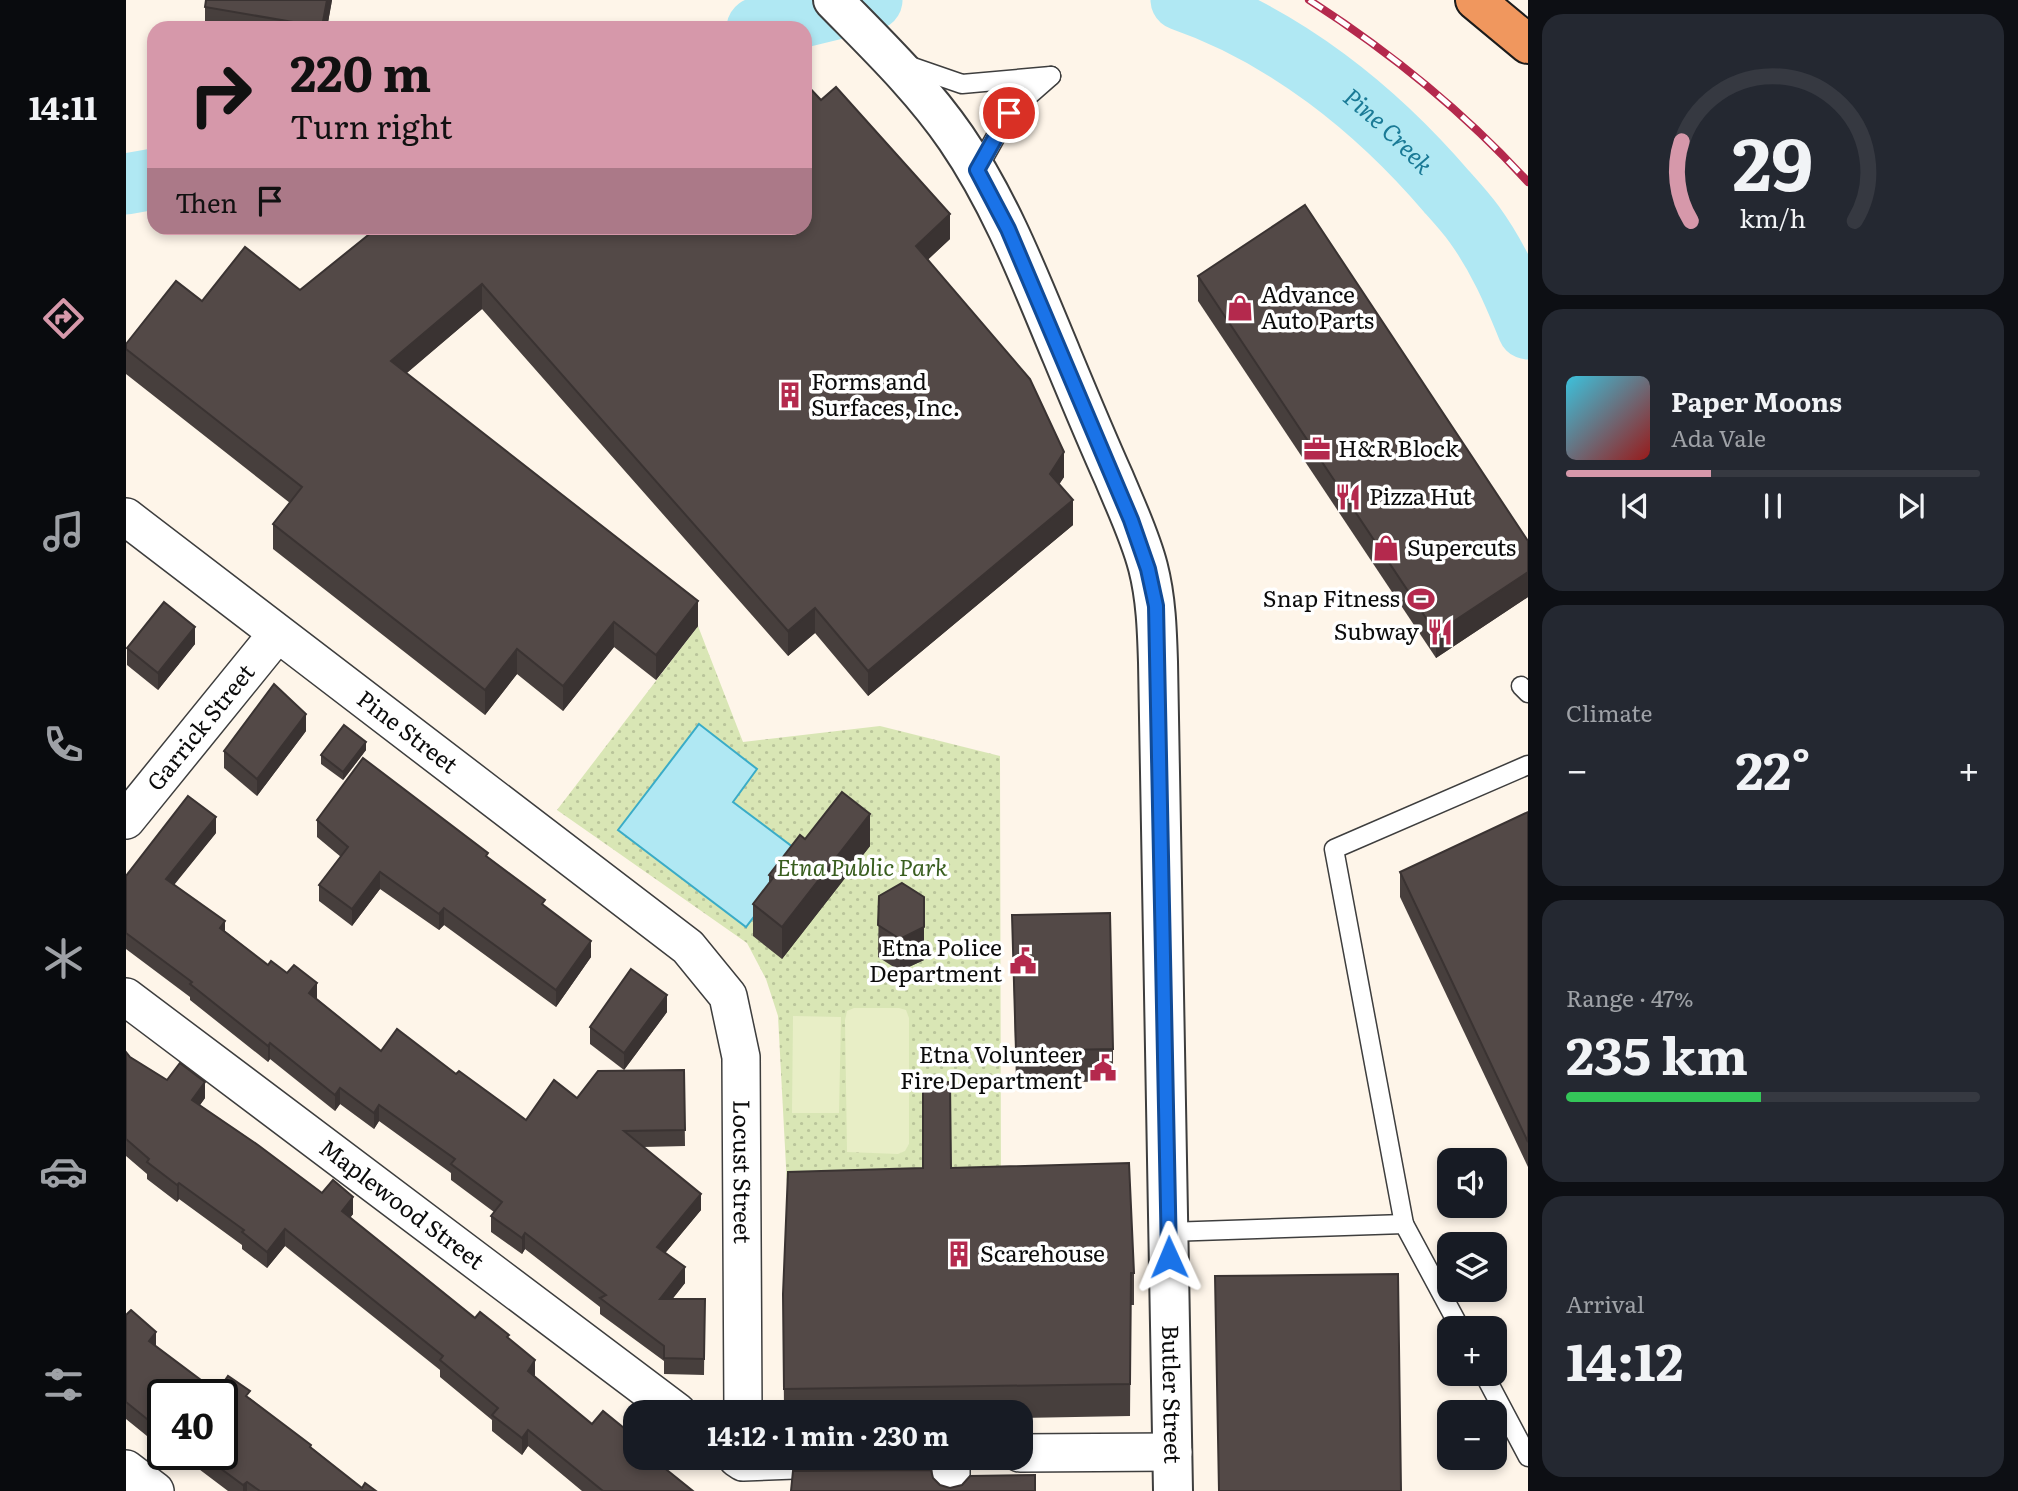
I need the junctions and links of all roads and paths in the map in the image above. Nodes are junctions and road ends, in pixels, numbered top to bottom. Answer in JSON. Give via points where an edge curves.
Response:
{"nodes":[{"id":1,"x":833,"y":0,"type":"edge"},
{"id":2,"x":1475,"y":0,"type":"edge"},
{"id":3,"x":1528,"y":44,"type":"edge"},
{"id":4,"x":891,"y":58,"type":"junction"},
{"id":5,"x":977,"y":170,"type":"junction"},
{"id":6,"x":126,"y":517,"type":"edge"},
{"id":7,"x":277,"y":634,"type":"junction"},
{"id":8,"x":1528,"y":765,"type":"edge"},
{"id":9,"x":126,"y":820,"type":"edge"},
{"id":10,"x":688,"y":947,"type":"joint"},
{"id":11,"x":126,"y":998,"type":"edge"},
{"id":12,"x":1404,"y":1224,"type":"junction"},
{"id":13,"x":1168,"y":1232,"type":"junction"},
{"id":14,"x":1454,"y":1316,"type":"edge"},
{"id":15,"x":1490,"y":1386,"type":"edge"},
{"id":16,"x":661,"y":1400,"type":"edge"},
{"id":17,"x":743,"y":1400,"type":"edge"},
{"id":18,"x":1173,"y":1452,"type":"junction"},
{"id":19,"x":1033,"y":1453,"type":"edge"},
{"id":20,"x":1528,"y":1457,"type":"edge"},
{"id":21,"x":126,"y":1469,"type":"edge"},
{"id":22,"x":951,"y":1470,"type":"edge"},
{"id":23,"x":155,"y":1491,"type":"edge"},
{"id":24,"x":951,"y":1491,"type":"edge"},
{"id":25,"x":1173,"y":1491,"type":"edge"}],
"edges":[{"from":1,"to":4,"type":"street","name":"Butler Street"},
{"from":2,"to":3,"type":"highway"},
{"from":4,"to":5,"type":"street","name":"Butler Street"},
{"from":4,"to":5,"type":"lane","via":[[962,84],[1051,76],[1009,113]]},
{"from":5,"to":13,"type":"street","name":"Butler Street","via":[[1008,229],[1142,546],[1156,606]]},
{"from":6,"to":7,"type":"street","name":"Pine Street"},
{"from":7,"to":9,"type":"street","name":"Garrick Street"},
{"from":7,"to":10,"type":"street","name":"Pine Street"},
{"from":8,"to":12,"type":"lane","via":[[1334,849]]},
{"from":10,"to":17,"type":"street","name":"Locust Street","via":[[728,996],[741,1057]]},
{"from":11,"to":16,"type":"street","name":"Maplewood Street"},
{"from":12,"to":13,"type":"lane"},
{"from":12,"to":14,"type":"lane"},
{"from":13,"to":18,"type":"street","name":"Butler Street"},
{"from":15,"to":20,"type":"lane"},
{"from":18,"to":19,"type":"street"},
{"from":18,"to":25,"type":"street","name":"Butler Street"},
{"from":21,"to":23,"type":"street"},
{"from":22,"to":24,"type":"street"}]}
